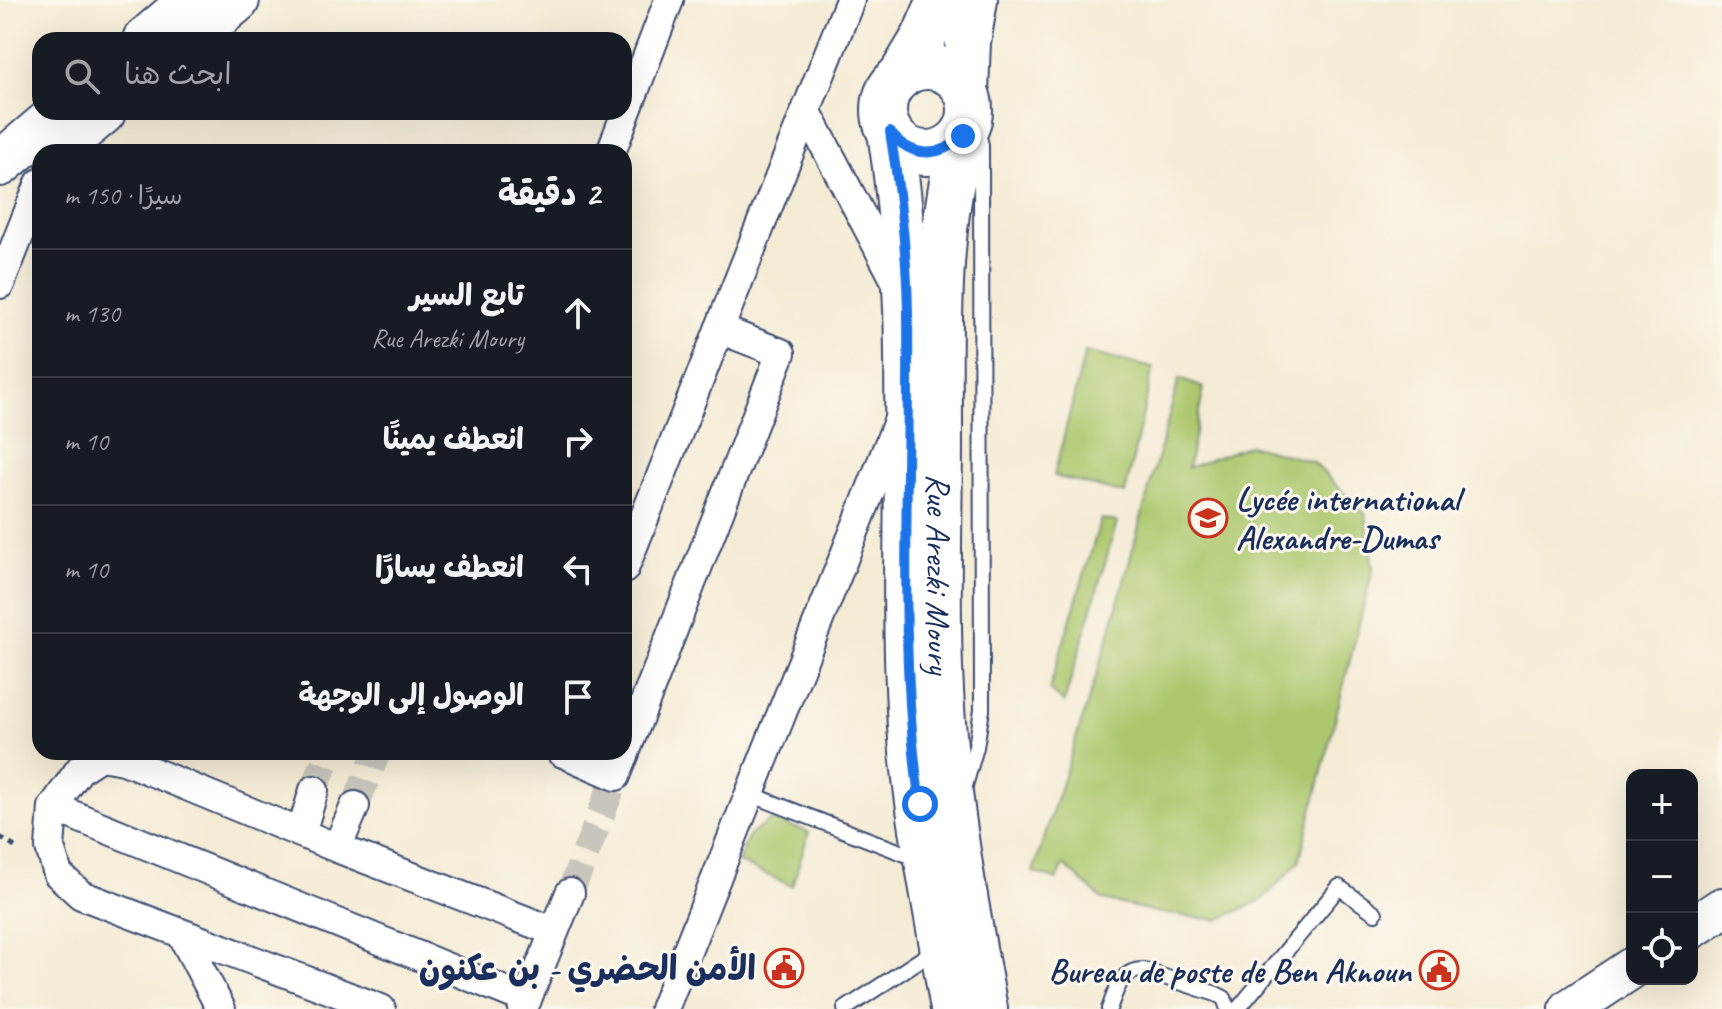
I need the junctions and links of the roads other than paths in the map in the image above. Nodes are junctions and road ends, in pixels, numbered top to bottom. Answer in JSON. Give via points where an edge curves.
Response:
{"nodes":[{"id":1,"x":192,"y":0,"type":"edge"},
{"id":2,"x":237,"y":0,"type":"edge"},
{"id":3,"x":669,"y":0,"type":"edge"},
{"id":4,"x":850,"y":0,"type":"edge"},
{"id":5,"x":940,"y":0,"type":"edge"},
{"id":6,"x":975,"y":0,"type":"edge"},
{"id":7,"x":154,"y":32,"type":"edge"},
{"id":8,"x":199,"y":32,"type":"edge"},
{"id":9,"x":900,"y":77,"type":"junction"},
{"id":10,"x":632,"y":97,"type":"edge"},
{"id":11,"x":966,"y":110,"type":"junction"},
{"id":12,"x":807,"y":112,"type":"junction"},
{"id":13,"x":52,"y":120,"type":"edge"},
{"id":14,"x":93,"y":120,"type":"edge"},
{"id":15,"x":623,"y":120,"type":"edge"},
{"id":16,"x":890,"y":132,"type":"junction"},
{"id":17,"x":65,"y":144,"type":"edge"},
{"id":18,"x":614,"y":144,"type":"edge"},
{"id":19,"x":0,"y":164,"type":"edge"},
{"id":20,"x":32,"y":172,"type":"edge"},
{"id":21,"x":0,"y":198,"type":"edge"},
{"id":22,"x":32,"y":203,"type":"edge"},
{"id":23,"x":0,"y":284,"type":"edge"},
{"id":24,"x":908,"y":312,"type":"junction"},
{"id":25,"x":719,"y":329,"type":"junction"},
{"id":26,"x":908,"y":395,"type":"junction"},
{"id":27,"x":632,"y":549,"type":"edge"},
{"id":28,"x":632,"y":735,"type":"edge"},
{"id":29,"x":94,"y":760,"type":"edge"},
{"id":30,"x":124,"y":760,"type":"edge"},
{"id":31,"x":579,"y":760,"type":"edge"},
{"id":32,"x":622,"y":760,"type":"edge"},
{"id":33,"x":314,"y":790,"type":"tunnel mouth"},
{"id":34,"x":750,"y":794,"type":"junction"},
{"id":35,"x":355,"y":806,"type":"tunnel mouth"},
{"id":36,"x":53,"y":807,"type":"junction"},
{"id":37,"x":301,"y":833,"type":"junction"},
{"id":38,"x":337,"y":848,"type":"junction"},
{"id":39,"x":929,"y":864,"type":"junction"},
{"id":40,"x":570,"y":893,"type":"tunnel mouth"},
{"id":41,"x":1722,"y":908,"type":"edge"},
{"id":42,"x":1375,"y":913,"type":"dead end"},
{"id":43,"x":1698,"y":924,"type":"edge"},
{"id":44,"x":553,"y":931,"type":"junction"},
{"id":45,"x":181,"y":933,"type":"junction"},
{"id":46,"x":943,"y":946,"type":"junction"},
{"id":47,"x":1626,"y":972,"type":"edge"},
{"id":48,"x":525,"y":1004,"type":"edge"},
{"id":49,"x":221,"y":1009,"type":"edge"},
{"id":50,"x":381,"y":1009,"type":"edge"},
{"id":51,"x":664,"y":1009,"type":"edge"},
{"id":52,"x":845,"y":1009,"type":"edge"},
{"id":53,"x":953,"y":1009,"type":"edge"},
{"id":54,"x":985,"y":1009,"type":"edge"},
{"id":55,"x":1109,"y":1009,"type":"edge"},
{"id":56,"x":1228,"y":1009,"type":"edge"},
{"id":57,"x":1238,"y":1009,"type":"edge"},
{"id":58,"x":1570,"y":1009,"type":"edge"}],
"edges":[{"from":1,"to":7,"type":"main road"},
{"from":2,"to":8,"type":"main road"},
{"from":3,"to":10,"type":"street"},
{"from":4,"to":12,"type":"street"},
{"from":5,"to":9,"type":"main road"},
{"from":6,"to":11,"type":"main road","name":"Rue Arezki Moury"},
{"from":9,"to":11,"type":"main road","via":[[911,70],[948,72]]},
{"from":9,"to":16,"type":"main road","via":[[886,97]]},
{"from":11,"to":16,"type":"main road","via":[[952,146],[939,152],[911,151]]},
{"from":11,"to":54,"type":"main road","name":"Rue Arezki Moury","via":[[948,198],[940,311],[941,672],[945,747]]},
{"from":12,"to":24,"type":"street","via":[[888,263]]},
{"from":12,"to":25,"type":"street"},
{"from":13,"to":19,"type":"main road"},
{"from":14,"to":17,"type":"main road"},
{"from":15,"to":18,"type":"street"},
{"from":16,"to":24,"type":"main road","name":"Rue Arezki Moury"},
{"from":20,"to":21,"type":"main road"},
{"from":22,"to":23,"type":"street"},
{"from":24,"to":26,"type":"main road","name":"Rue Arezki Moury"},
{"from":25,"to":27,"type":"street"},
{"from":25,"to":28,"type":"street","via":[[781,353]]},
{"from":26,"to":34,"type":"street"},
{"from":26,"to":39,"type":"main road","name":"Rue Arezki Moury","via":[[909,709]]},
{"from":29,"to":36,"type":"street","via":[[80,769]]},
{"from":30,"to":37,"type":"street"},
{"from":31,"to":32,"type":"street","via":[[616,776]]},
{"from":33,"to":37,"type":"street"},
{"from":34,"to":39,"type":"lane"},
{"from":34,"to":51,"type":"street"},
{"from":35,"to":38,"type":"street"},
{"from":36,"to":45,"type":"street","via":[[50,848],[58,874],[81,895]]},
{"from":36,"to":48,"type":"street"},
{"from":37,"to":38,"type":"street"},
{"from":38,"to":44,"type":"street"},
{"from":39,"to":46,"type":"main road","name":"Rue Arezki Moury"},
{"from":40,"to":44,"type":"street"},
{"from":41,"to":43,"type":"main road"},
{"from":42,"to":57,"type":"lane","via":[[1339,887]]},
{"from":44,"to":48,"type":"street"},
{"from":45,"to":49,"type":"street"},
{"from":45,"to":50,"type":"street"},
{"from":46,"to":52,"type":"lane"},
{"from":46,"to":53,"type":"main road","name":"Rue Arezki Moury"},
{"from":47,"to":58,"type":"main road"},
{"from":55,"to":56,"type":"lane","via":[[1124,975],[1133,970],[1216,994]]}]}
